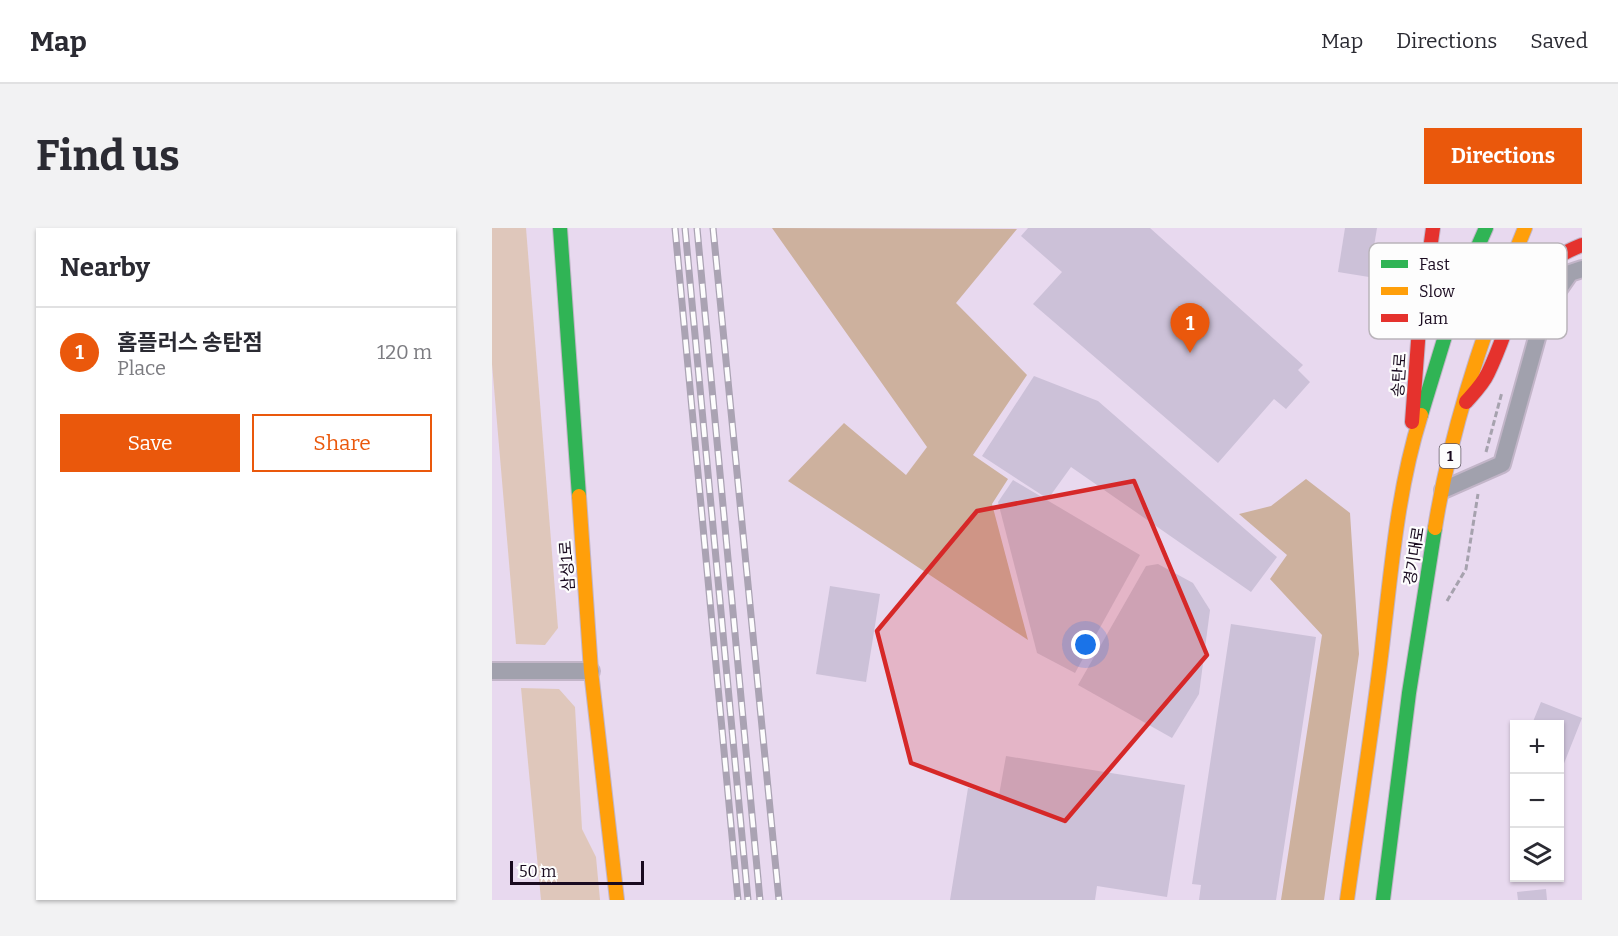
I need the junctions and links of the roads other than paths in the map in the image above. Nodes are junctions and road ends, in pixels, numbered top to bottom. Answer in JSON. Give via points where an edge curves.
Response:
{"nodes":[{"id":1,"x":560,"y":228,"type":"edge"},
{"id":2,"x":1433,"y":228,"type":"edge"},
{"id":3,"x":1486,"y":228,"type":"edge"},
{"id":4,"x":1525,"y":228,"type":"edge"},
{"id":5,"x":1431,"y":243,"type":"edge"},
{"id":6,"x":1479,"y":243,"type":"edge"},
{"id":7,"x":1519,"y":243,"type":"edge"},
{"id":8,"x":1582,"y":245,"type":"edge"},
{"id":9,"x":1567,"y":250,"type":"edge"},
{"id":10,"x":1582,"y":269,"type":"edge"},
{"id":11,"x":1567,"y":277,"type":"edge"},
{"id":12,"x":1418,"y":339,"type":"edge"},
{"id":13,"x":1444,"y":339,"type":"edge"},
{"id":14,"x":1484,"y":339,"type":"edge"},
{"id":15,"x":1501,"y":339,"type":"edge"},
{"id":16,"x":1537,"y":339,"type":"edge"},
{"id":17,"x":1461,"y":409,"type":"junction"},
{"id":18,"x":1409,"y":453,"type":"junction"},
{"id":19,"x":1443,"y":490,"type":"junction"},
{"id":20,"x":492,"y":671,"type":"edge"},
{"id":21,"x":591,"y":671,"type":"junction"},
{"id":22,"x":617,"y":900,"type":"edge"},
{"id":23,"x":1347,"y":900,"type":"edge"},
{"id":24,"x":1383,"y":900,"type":"edge"}],
"edges":[{"from":1,"to":21,"type":"main road","name":"삼성1로"},
{"from":2,"to":5,"type":"main road","name":"송탄로"},
{"from":3,"to":6,"type":"main road","name":"경기대로"},
{"from":4,"to":7,"type":"main road","name":"경기대로","number":"1"},
{"from":8,"to":9,"type":"main road"},
{"from":10,"to":11,"type":"street"},
{"from":12,"to":18,"type":"main road","name":"송탄로"},
{"from":13,"to":18,"type":"main road","name":"경기대로"},
{"from":14,"to":17,"type":"main road","name":"경기대로","number":"1"},
{"from":15,"to":17,"type":"main road","via":[[1487,375]]},
{"from":16,"to":19,"type":"street","via":[[1502,464]]},
{"from":17,"to":19,"type":"main road","name":"경기대로","number":"1"},
{"from":18,"to":23,"type":"main road","name":"경기대로","via":[[1395,531]]},
{"from":19,"to":24,"type":"main road","name":"경기대로","number":"1","via":[[1409,693]]},
{"from":20,"to":21,"type":"street"},
{"from":21,"to":22,"type":"main road","name":"삼성1로"}]}
